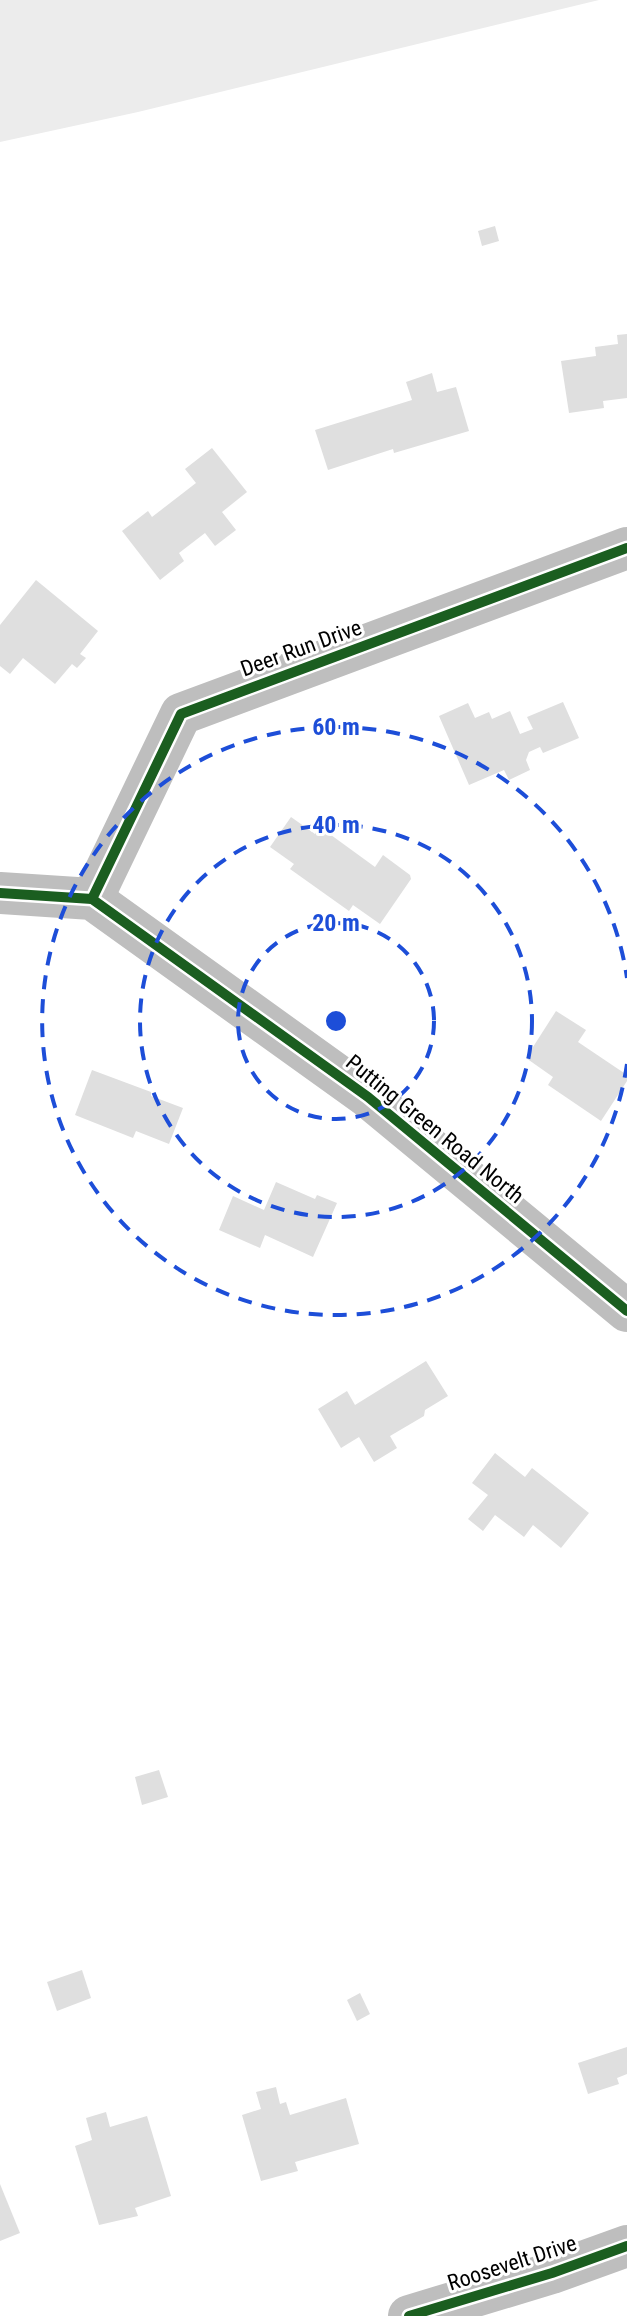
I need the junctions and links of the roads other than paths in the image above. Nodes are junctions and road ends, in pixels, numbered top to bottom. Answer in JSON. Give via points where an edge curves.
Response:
{"nodes":[{"id":1,"x":627,"y":548,"type":"edge"},
{"id":2,"x":0,"y":893,"type":"edge"},
{"id":3,"x":92,"y":899,"type":"junction"},
{"id":4,"x":627,"y":1311,"type":"edge"},
{"id":5,"x":627,"y":2246,"type":"edge"},
{"id":6,"x":409,"y":2316,"type":"edge"}],
"edges":[{"from":1,"to":3,"type":"street","name":"Deer Run Drive","via":[[181,714]]},
{"from":2,"to":3,"type":"street"},
{"from":3,"to":4,"type":"street","name":"Putting Green Road North","via":[[368,1097]]},
{"from":5,"to":6,"type":"street","name":"Roosevelt Drive"}]}
